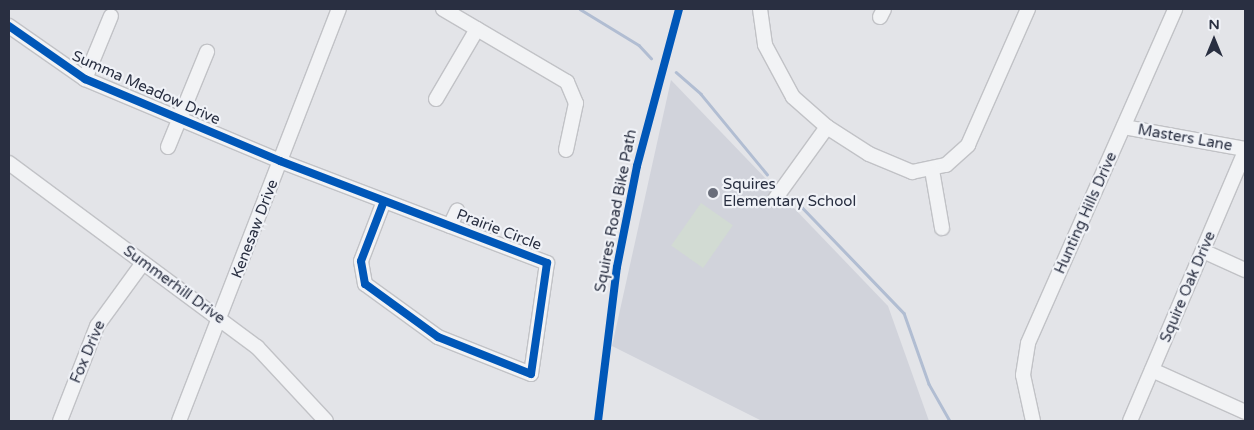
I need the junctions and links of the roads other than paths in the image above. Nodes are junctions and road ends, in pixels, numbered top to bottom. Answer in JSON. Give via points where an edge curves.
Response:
{"nodes":[{"id":1,"x":339,"y":9,"type":"edge"},
{"id":2,"x":442,"y":9,"type":"edge"},
{"id":3,"x":760,"y":9,"type":"edge"},
{"id":4,"x":1028,"y":9,"type":"edge"},
{"id":5,"x":1175,"y":9,"type":"edge"},
{"id":6,"x":111,"y":16,"type":"dead end"},
{"id":7,"x":9,"y":26,"type":"edge"},
{"id":8,"x":477,"y":29,"type":"junction"},
{"id":9,"x":207,"y":52,"type":"dead end"},
{"id":10,"x":85,"y":79,"type":"junction"},
{"id":11,"x":436,"y":99,"type":"dead end"},
{"id":12,"x":179,"y":118,"type":"junction"},
{"id":13,"x":827,"y":127,"type":"junction"},
{"id":14,"x":1124,"y":127,"type":"junction"},
{"id":15,"x":168,"y":146,"type":"dead end"},
{"id":16,"x":566,"y":150,"type":"dead end"},
{"id":17,"x":1245,"y":150,"type":"edge"},
{"id":18,"x":280,"y":161,"type":"junction"},
{"id":19,"x":9,"y":163,"type":"edge"},
{"id":20,"x":932,"y":170,"type":"junction"},
{"id":21,"x":775,"y":199,"type":"dead end"},
{"id":22,"x":384,"y":201,"type":"junction"},
{"id":23,"x":457,"y":211,"type":"dead end"},
{"id":24,"x":450,"y":226,"type":"junction"},
{"id":25,"x":942,"y":228,"type":"dead end"},
{"id":26,"x":1203,"y":252,"type":"junction"},
{"id":27,"x":143,"y":263,"type":"junction"},
{"id":28,"x":1245,"y":270,"type":"edge"},
{"id":29,"x":220,"y":319,"type":"junction"},
{"id":30,"x":1152,"y":370,"type":"junction"},
{"id":31,"x":1245,"y":412,"type":"edge"},
{"id":32,"x":60,"y":421,"type":"edge"},
{"id":33,"x":179,"y":421,"type":"edge"},
{"id":34,"x":326,"y":421,"type":"edge"},
{"id":35,"x":1033,"y":421,"type":"edge"},
{"id":36,"x":1130,"y":421,"type":"edge"}],
"edges":[{"from":1,"to":18,"type":"street","name":"Kenesaw Drive"},
{"from":2,"to":8,"type":"street"},
{"from":3,"to":13,"type":"street","via":[[765,44],[780,79]]},
{"from":4,"to":20,"type":"street","via":[[968,145],[946,164]]},
{"from":5,"to":14,"type":"street","name":"Hunting Hills Drive"},
{"from":6,"to":10,"type":"street"},
{"from":7,"to":10,"type":"street","name":"Summa Meadow Drive"},
{"from":8,"to":11,"type":"street"},
{"from":8,"to":16,"type":"street","via":[[567,82],[576,103]]},
{"from":9,"to":12,"type":"street"},
{"from":10,"to":12,"type":"street","name":"Summa Meadow Drive"},
{"from":12,"to":15,"type":"street"},
{"from":12,"to":18,"type":"street","name":"Summa Meadow Drive"},
{"from":13,"to":20,"type":"street","via":[[886,164],[912,172]]},
{"from":13,"to":21,"type":"street"},
{"from":14,"to":17,"type":"street","name":"Masters Lane"},
{"from":14,"to":35,"type":"street","name":"Hunting Hills Drive","via":[[1028,343],[1024,384]]},
{"from":17,"to":26,"type":"street","name":"Squire Oak Drive"},
{"from":18,"to":22,"type":"street","name":"Prairie Circle"},
{"from":18,"to":29,"type":"street","name":"Kenesaw Drive"},
{"from":19,"to":27,"type":"street","name":"Summerhill Drive"},
{"from":20,"to":25,"type":"street"},
{"from":22,"to":24,"type":"street","name":"Prairie Circle"},
{"from":22,"to":24,"type":"street","name":"Prairie Circle","via":[[361,262],[365,284],[438,338],[532,374],[547,263]]},
{"from":23,"to":24,"type":"street"},
{"from":26,"to":28,"type":"street"},
{"from":26,"to":30,"type":"street","name":"Squire Oak Drive"},
{"from":27,"to":29,"type":"street","name":"Summerhill Drive"},
{"from":27,"to":32,"type":"street","name":"Fox Drive","via":[[97,326]]},
{"from":29,"to":33,"type":"street","name":"Kenesaw Drive"},
{"from":29,"to":34,"type":"street","name":"Summerhill Drive","via":[[257,347]]},
{"from":30,"to":31,"type":"street"},
{"from":30,"to":36,"type":"street","name":"Squire Oak Drive"}]}
